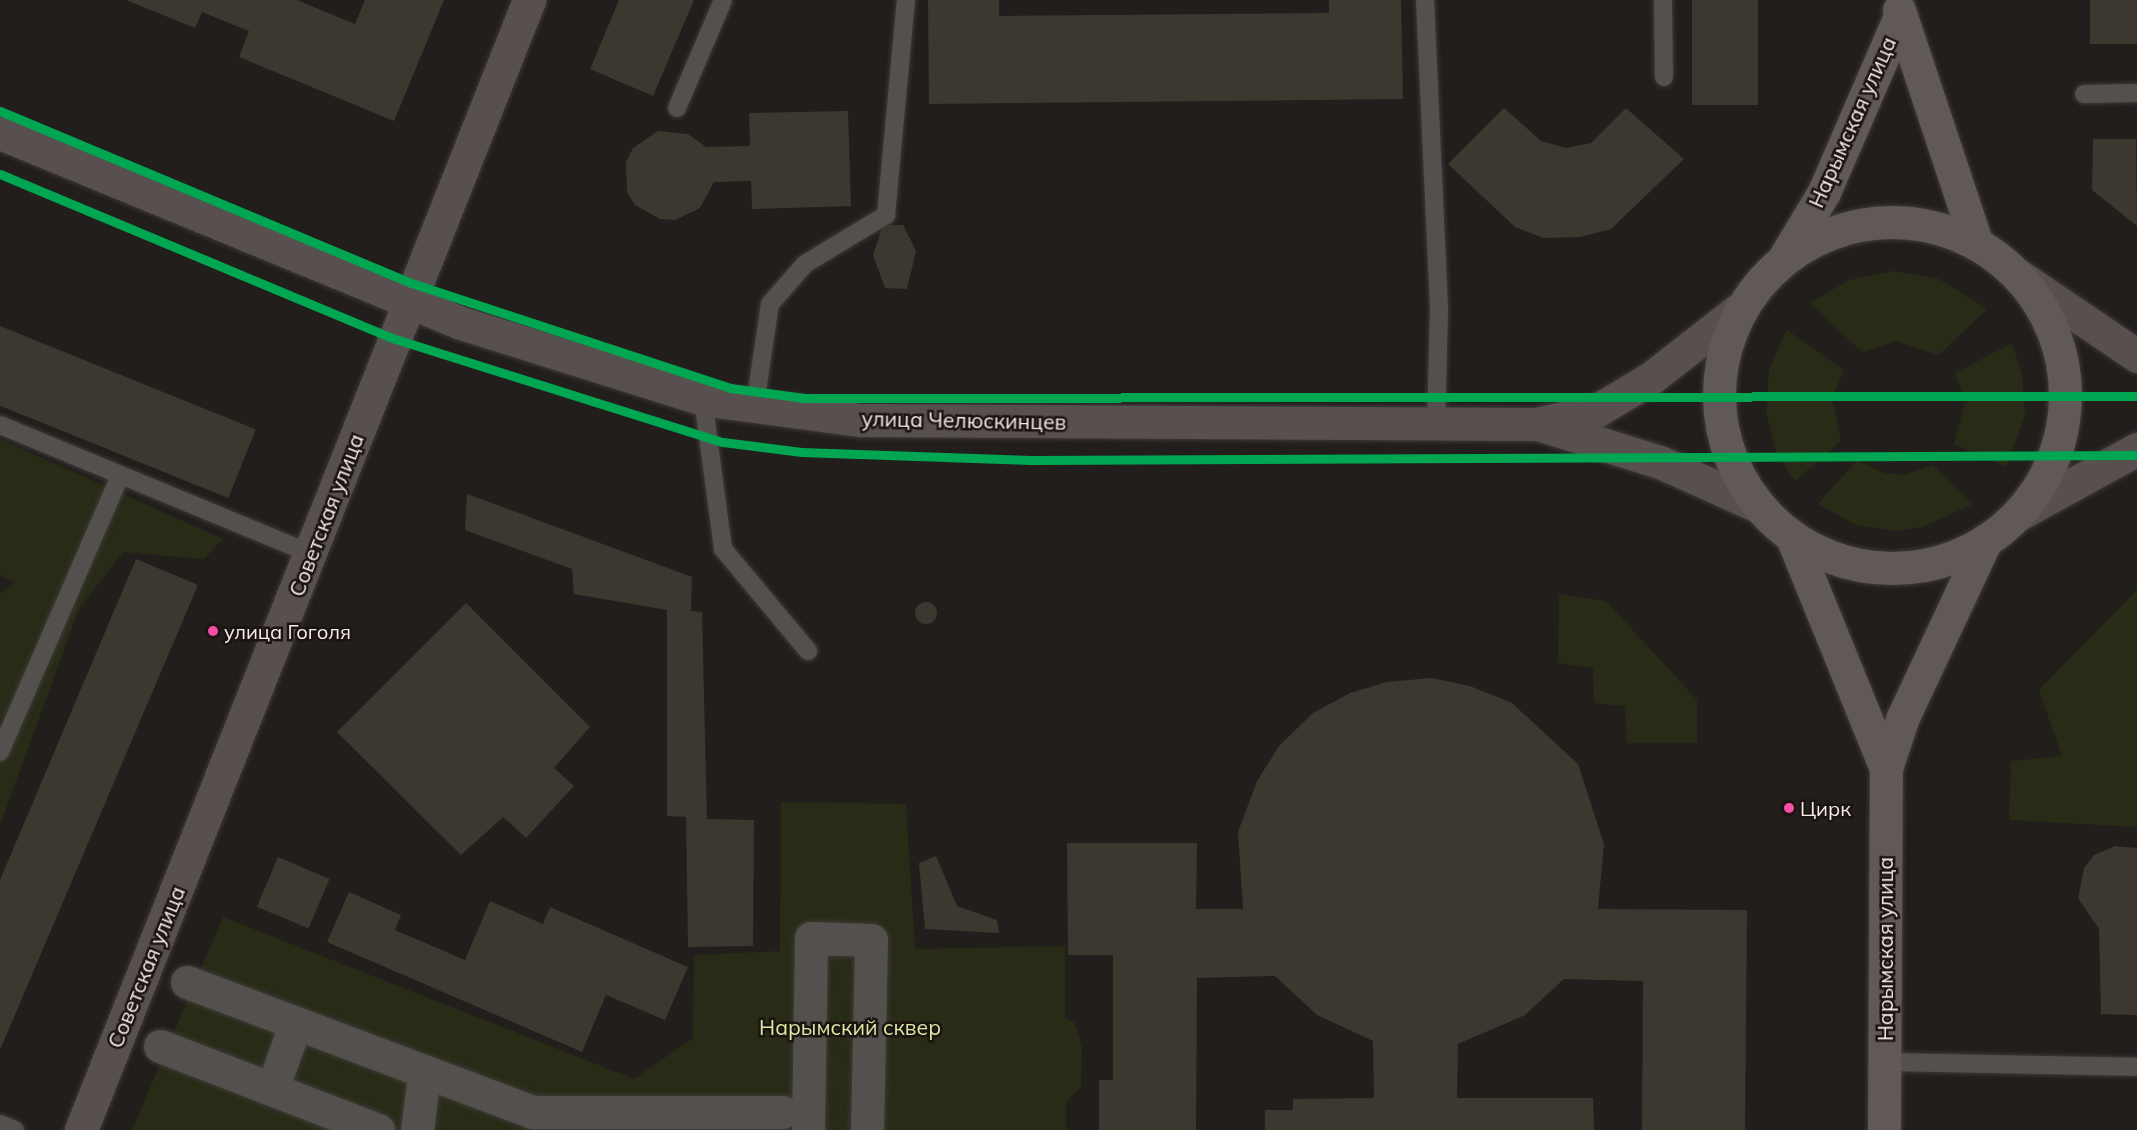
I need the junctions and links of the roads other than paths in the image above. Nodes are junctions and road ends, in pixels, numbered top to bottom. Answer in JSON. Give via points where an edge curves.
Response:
{"nodes":[{"id":1,"x":529,"y":0,"type":"edge"},
{"id":2,"x":723,"y":0,"type":"edge"},
{"id":3,"x":906,"y":0,"type":"edge"},
{"id":4,"x":1425,"y":0,"type":"edge"},
{"id":5,"x":1663,"y":0,"type":"edge"},
{"id":6,"x":1899,"y":10,"type":"edge"},
{"id":7,"x":1664,"y":77,"type":"dead end"},
{"id":8,"x":2137,"y":93,"type":"edge"},
{"id":9,"x":2085,"y":94,"type":"dead end"},
{"id":10,"x":677,"y":108,"type":"dead end"},
{"id":11,"x":0,"y":133,"type":"edge"},
{"id":12,"x":1974,"y":235,"type":"junction"},
{"id":13,"x":1786,"y":255,"type":"junction"},
{"id":14,"x":2019,"y":276,"type":"junction"},
{"id":15,"x":408,"y":305,"type":"junction"},
{"id":16,"x":1738,"y":310,"type":"junction"},
{"id":17,"x":2137,"y":356,"type":"edge"},
{"id":18,"x":703,"y":399,"type":"junction"},
{"id":19,"x":755,"y":405,"type":"junction"},
{"id":20,"x":1436,"y":422,"type":"junction"},
{"id":21,"x":1536,"y":424,"type":"junction"},
{"id":22,"x":0,"y":425,"type":"edge"},
{"id":23,"x":2137,"y":449,"type":"edge"},
{"id":24,"x":120,"y":476,"type":"junction"},
{"id":25,"x":1758,"y":506,"type":"junction"},
{"id":26,"x":2017,"y":514,"type":"junction"},
{"id":27,"x":1792,"y":537,"type":"junction"},
{"id":28,"x":1986,"y":540,"type":"junction"},
{"id":29,"x":312,"y":554,"type":"junction"},
{"id":30,"x":808,"y":651,"type":"dead end"},
{"id":31,"x":2,"y":742,"type":"edge"},
{"id":32,"x":1886,"y":768,"type":"junction"},
{"id":33,"x":187,"y":982,"type":"dead end"},
{"id":34,"x":295,"y":1025,"type":"junction"},
{"id":35,"x":160,"y":1046,"type":"dead end"},
{"id":36,"x":1884,"y":1062,"type":"junction"},
{"id":37,"x":2137,"y":1067,"type":"edge"},
{"id":38,"x":424,"y":1075,"type":"junction"},
{"id":39,"x":272,"y":1089,"type":"junction"},
{"id":40,"x":782,"y":1112,"type":"dead end"},
{"id":41,"x":533,"y":1121,"type":"edge"},
{"id":42,"x":688,"y":1121,"type":"edge"},
{"id":43,"x":0,"y":1124,"type":"edge"},
{"id":44,"x":15,"y":1130,"type":"edge"},
{"id":45,"x":81,"y":1130,"type":"edge"},
{"id":46,"x":378,"y":1130,"type":"edge"},
{"id":47,"x":417,"y":1130,"type":"edge"},
{"id":48,"x":808,"y":1130,"type":"edge"},
{"id":49,"x":867,"y":1130,"type":"edge"},
{"id":50,"x":1884,"y":1130,"type":"edge"}],
"edges":[{"from":1,"to":15,"type":"main road","name":"Советская улица"},
{"from":2,"to":10,"type":"lane"},
{"from":3,"to":19,"type":"lane","via":[[886,214],[805,264],[770,304]]},
{"from":4,"to":20,"type":"lane","via":[[1439,310]]},
{"from":5,"to":7,"type":"lane"},
{"from":6,"to":12,"type":"main road","name":"Нарымская улица"},
{"from":6,"to":13,"type":"main road","name":"Нарымская улица","via":[[1824,192]]},
{"from":8,"to":9,"type":"lane"},
{"from":11,"to":15,"type":"main road"},
{"from":12,"to":13,"type":"main road","via":[[1894,223],[1872,225],[1828,235]]},
{"from":12,"to":14,"type":"main road"},
{"from":13,"to":16,"type":"main road"},
{"from":14,"to":17,"type":"main road"},
{"from":14,"to":26,"type":"main road","via":[[2045,313],[2060,351],[2066,391],[2056,450],[2044,479]]},
{"from":15,"to":18,"type":"main road","name":"улица Челюскинцев"},
{"from":15,"to":29,"type":"main road","name":"Советская улица"},
{"from":16,"to":21,"type":"main road","name":"улица Челюскинцев","via":[[1651,378],[1596,411]]},
{"from":16,"to":25,"type":"main road","via":[[1718,371],[1721,432],[1732,464]]},
{"from":18,"to":19,"type":"main road","name":"улица Челюскинцев"},
{"from":18,"to":30,"type":"lane","via":[[723,549]]},
{"from":19,"to":20,"type":"main road","name":"улица Челюскинцев","via":[[860,420]]},
{"from":20,"to":21,"type":"main road","name":"улица Челюскинцев"},
{"from":21,"to":25,"type":"main road","name":"улица Челюскинцев","via":[[1660,462]]},
{"from":22,"to":24,"type":"lane"},
{"from":23,"to":26,"type":"main road"},
{"from":24,"to":29,"type":"lane"},
{"from":24,"to":31,"type":"lane"},
{"from":25,"to":27,"type":"main road"},
{"from":26,"to":28,"type":"main road"},
{"from":27,"to":28,"type":"main road","via":[[1846,562],[1878,568],[1949,558]]},
{"from":27,"to":32,"type":"main road","name":"Нарымская улица"},
{"from":28,"to":32,"type":"main road","name":"Нарымская улица","via":[[1903,717]]},
{"from":29,"to":45,"type":"main road","name":"Советская улица"},
{"from":32,"to":36,"type":"main road","name":"Нарымская улица"},
{"from":33,"to":34,"type":"street"},
{"from":34,"to":38,"type":"street"},
{"from":34,"to":39,"type":"street"},
{"from":35,"to":39,"type":"street"},
{"from":36,"to":37,"type":"lane"},
{"from":36,"to":50,"type":"main road","name":"Нарымская улица"},
{"from":38,"to":41,"type":"street"},
{"from":38,"to":47,"type":"street"},
{"from":39,"to":46,"type":"street"},
{"from":40,"to":42,"type":"street"},
{"from":41,"to":42,"type":"street"},
{"from":43,"to":44,"type":"lane"},
{"from":48,"to":49,"type":"street","via":[[811,938],[871,940]]}]}
